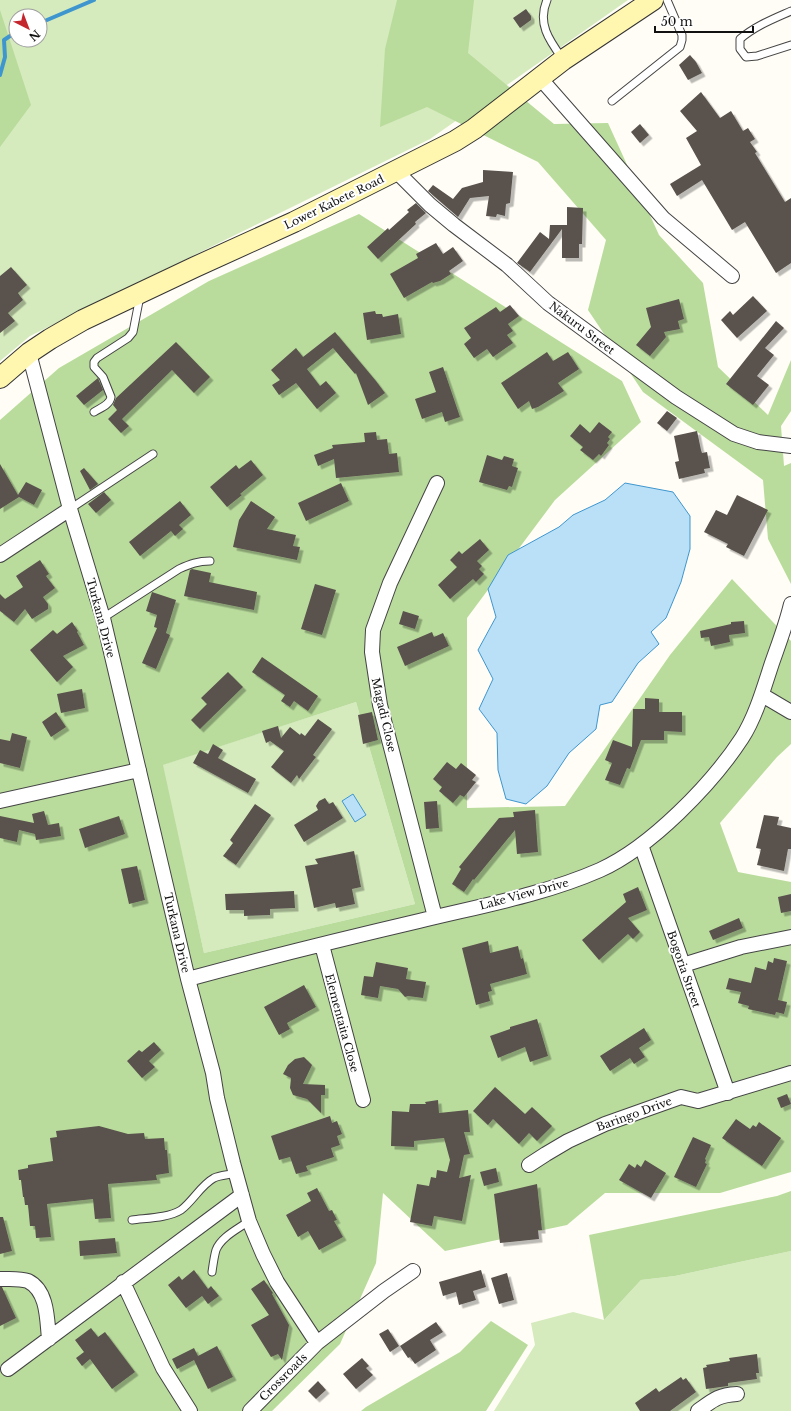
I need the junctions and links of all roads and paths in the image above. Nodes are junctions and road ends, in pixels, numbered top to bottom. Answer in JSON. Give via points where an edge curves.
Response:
{"nodes":[{"id":1,"x":547,"y":0,"type":"edge"},
{"id":2,"x":653,"y":0,"type":"edge"},
{"id":3,"x":667,"y":0,"type":"edge"},
{"id":4,"x":791,"y":11,"type":"edge"},
{"id":5,"x":791,"y":45,"type":"edge"},
{"id":6,"x":563,"y":60,"type":"junction"},
{"id":7,"x":540,"y":78,"type":"junction"},
{"id":8,"x":612,"y":101,"type":"dead end"},
{"id":9,"x":396,"y":171,"type":"junction"},
{"id":10,"x":732,"y":276,"type":"dead end"},
{"id":11,"x":141,"y":293,"type":"junction"},
{"id":12,"x":29,"y":353,"type":"junction"},
{"id":13,"x":0,"y":378,"type":"edge"},
{"id":14,"x":94,"y":412,"type":"dead end"},
{"id":15,"x":791,"y":446,"type":"edge"},
{"id":16,"x":153,"y":454,"type":"dead end"},
{"id":17,"x":437,"y":483,"type":"dead end"},
{"id":18,"x":70,"y":510,"type":"junction"},
{"id":19,"x":0,"y":555,"type":"edge"},
{"id":20,"x":210,"y":562,"type":"dead end"},
{"id":21,"x":791,"y":604,"type":"edge"},
{"id":22,"x":103,"y":618,"type":"junction"},
{"id":23,"x":762,"y":695,"type":"junction"},
{"id":24,"x":791,"y":712,"type":"edge"},
{"id":25,"x":139,"y":770,"type":"junction"},
{"id":26,"x":0,"y":801,"type":"edge"},
{"id":27,"x":641,"y":845,"type":"junction"},
{"id":28,"x":435,"y":917,"type":"junction"},
{"id":29,"x":791,"y":937,"type":"edge"},
{"id":30,"x":322,"y":945,"type":"junction"},
{"id":31,"x":683,"y":965,"type":"junction"},
{"id":32,"x":188,"y":979,"type":"junction"},
{"id":33,"x":791,"y":1073,"type":"edge"},
{"id":34,"x":728,"y":1093,"type":"junction"},
{"id":35,"x":363,"y":1100,"type":"dead end"},
{"id":36,"x":529,"y":1165,"type":"dead end"},
{"id":37,"x":236,"y":1173,"type":"junction"},
{"id":38,"x":242,"y":1195,"type":"junction"},
{"id":39,"x":132,"y":1220,"type":"dead end"},
{"id":40,"x":249,"y":1221,"type":"junction"},
{"id":41,"x":413,"y":1270,"type":"dead end"},
{"id":42,"x":212,"y":1272,"type":"dead end"},
{"id":43,"x":0,"y":1279,"type":"edge"},
{"id":44,"x":123,"y":1282,"type":"junction"},
{"id":45,"x":49,"y":1338,"type":"junction"},
{"id":46,"x":317,"y":1343,"type":"junction"},
{"id":47,"x":8,"y":1369,"type":"dead end"},
{"id":48,"x":737,"y":1394,"type":"dead end"},
{"id":49,"x":190,"y":1411,"type":"edge"},
{"id":50,"x":250,"y":1411,"type":"edge"},
{"id":51,"x":698,"y":1411,"type":"edge"}],
"edges":[{"from":1,"to":6,"type":"lane","via":[[544,22],[548,38]]},
{"from":2,"to":6,"type":"main road","name":"Lower Kabete Road"},
{"from":3,"to":8,"type":"lane","via":[[682,35],[680,47]]},
{"from":4,"to":5,"type":"lane","via":[[749,31],[740,39],[740,49],[746,56],[757,56]]},
{"from":6,"to":7,"type":"main road","name":"Lower Kabete Road"},
{"from":7,"to":9,"type":"main road","name":"Lower Kabete Road","via":[[474,129]]},
{"from":7,"to":10,"type":"street","via":[[663,218]]},
{"from":9,"to":11,"type":"main road","name":"Lower Kabete Road"},
{"from":9,"to":15,"type":"street","name":"Nakuru Street","via":[[454,226],[507,265],[548,303],[676,397],[734,434],[758,442]]},
{"from":11,"to":12,"type":"main road","name":"Lower Kabete Road","via":[[77,324]]},
{"from":11,"to":14,"type":"lane","via":[[133,332],[94,362],[94,367],[103,377],[111,397],[108,403]]},
{"from":12,"to":13,"type":"main road","name":"Lower Kabete Road"},
{"from":12,"to":18,"type":"street","name":"Turkana Drive"},
{"from":16,"to":18,"type":"lane"},
{"from":17,"to":28,"type":"street","name":"Magadi Close","via":[[390,583],[373,630],[372,652],[380,705]]},
{"from":18,"to":19,"type":"street"},
{"from":18,"to":22,"type":"street","name":"Turkana Drive"},
{"from":20,"to":22,"type":"lane","via":[[195,562],[179,570]]},
{"from":21,"to":23,"type":"street","name":"Lake View Drive","via":[[786,627]]},
{"from":22,"to":25,"type":"street","name":"Turkana Drive"},
{"from":23,"to":24,"type":"street"},
{"from":23,"to":27,"type":"street","name":"Lake View Drive","via":[[743,736],[703,788],[664,827]]},
{"from":25,"to":26,"type":"street"},
{"from":25,"to":32,"type":"street","name":"Turkana Drive"},
{"from":27,"to":28,"type":"street","name":"Lake View Drive","via":[[602,870],[574,881],[538,893]]},
{"from":27,"to":31,"type":"street","name":"Bogoria Street"},
{"from":28,"to":30,"type":"street","name":"Lake View Drive"},
{"from":29,"to":31,"type":"street","via":[[741,947]]},
{"from":30,"to":32,"type":"street","name":"Lake View Drive"},
{"from":30,"to":35,"type":"street","name":"Elementaita Close"},
{"from":31,"to":34,"type":"street","name":"Bogoria Street"},
{"from":32,"to":37,"type":"street","name":"Turkana Drive"},
{"from":33,"to":34,"type":"street","name":"Baringo Drive"},
{"from":34,"to":36,"type":"street","name":"Baringo Drive","via":[[698,1101],[681,1097],[604,1124],[552,1150]]},
{"from":37,"to":38,"type":"street","name":"Turkana Drive"},
{"from":37,"to":39,"type":"lane","via":[[215,1178],[180,1211]]},
{"from":38,"to":40,"type":"street","name":"Turkana Drive"},
{"from":38,"to":44,"type":"street"},
{"from":40,"to":42,"type":"lane","via":[[219,1245]]},
{"from":40,"to":46,"type":"street","name":"Turkana Drive","via":[[277,1282]]},
{"from":41,"to":46,"type":"street","name":"Crossroads"},
{"from":43,"to":45,"type":"street","via":[[28,1281],[36,1288],[45,1305]]},
{"from":44,"to":45,"type":"street"},
{"from":44,"to":49,"type":"street","via":[[164,1368]]},
{"from":45,"to":47,"type":"street"},
{"from":46,"to":50,"type":"street","name":"Crossroads"},
{"from":48,"to":51,"type":"street","via":[[716,1398]]}]}
